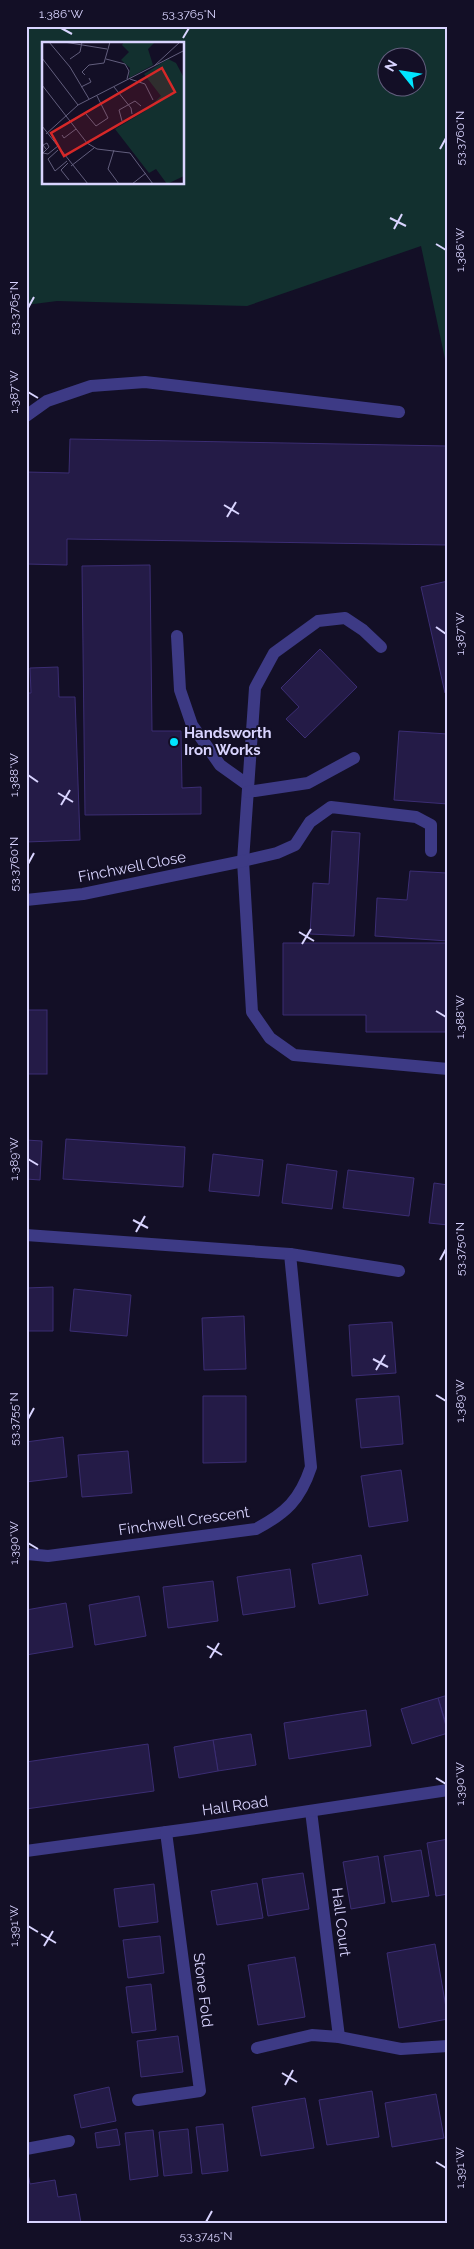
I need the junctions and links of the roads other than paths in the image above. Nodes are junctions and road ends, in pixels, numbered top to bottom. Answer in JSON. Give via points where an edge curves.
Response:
{"nodes":[{"id":1,"x":399,"y":412,"type":"dead end"},
{"id":2,"x":26,"y":416,"type":"edge"},
{"id":3,"x":177,"y":636,"type":"dead end"},
{"id":4,"x":381,"y":647,"type":"dead end"},
{"id":5,"x":354,"y":758,"type":"dead end"},
{"id":6,"x":248,"y":788,"type":"junction"},
{"id":7,"x":431,"y":851,"type":"dead end"},
{"id":8,"x":243,"y":861,"type":"junction"},
{"id":9,"x":26,"y":900,"type":"edge"},
{"id":10,"x":448,"y":1070,"type":"edge"},
{"id":11,"x":26,"y":1235,"type":"edge"},
{"id":12,"x":290,"y":1254,"type":"junction"},
{"id":13,"x":399,"y":1271,"type":"dead end"},
{"id":14,"x":26,"y":1554,"type":"edge"},
{"id":15,"x":448,"y":1790,"type":"edge"},
{"id":16,"x":311,"y":1811,"type":"junction"},
{"id":17,"x":166,"y":1832,"type":"junction"},
{"id":18,"x":26,"y":1851,"type":"edge"},
{"id":19,"x":339,"y":2037,"type":"junction"},
{"id":20,"x":448,"y":2046,"type":"edge"},
{"id":21,"x":257,"y":2048,"type":"dead end"},
{"id":22,"x":138,"y":2100,"type":"dead end"},
{"id":23,"x":69,"y":2141,"type":"dead end"},
{"id":24,"x":26,"y":2148,"type":"edge"}],
"edges":[{"from":1,"to":2,"type":"street","via":[[146,382],[91,386],[47,401]]},
{"from":3,"to":6,"type":"street","via":[[180,690],[192,725],[220,765]]},
{"from":4,"to":6,"type":"street","via":[[345,618],[318,621],[274,653],[255,688]]},
{"from":5,"to":6,"type":"street","via":[[308,783]]},
{"from":6,"to":8,"type":"street"},
{"from":7,"to":8,"type":"street","name":"Finchwell Close","via":[[431,825],[416,817],[331,807],[310,822],[295,845],[276,854]]},
{"from":8,"to":9,"type":"street","name":"Finchwell Close","via":[[83,894]]},
{"from":8,"to":10,"type":"street","via":[[252,1012],[270,1038],[294,1055]]},
{"from":11,"to":12,"type":"street"},
{"from":12,"to":13,"type":"street"},
{"from":12,"to":14,"type":"street","name":"Finchwell Crescent","via":[[311,1467],[294,1502],[278,1517],[256,1529],[48,1556]]},
{"from":15,"to":16,"type":"street","name":"Hall Road"},
{"from":16,"to":17,"type":"street","name":"Hall Road"},
{"from":16,"to":19,"type":"street","name":"Hall Court"},
{"from":17,"to":18,"type":"street","name":"Hall Road"},
{"from":17,"to":22,"type":"street","name":"Stone Fold","via":[[200,2091]]},
{"from":19,"to":20,"type":"street","via":[[401,2049]]},
{"from":19,"to":21,"type":"street","via":[[312,2035]]},
{"from":23,"to":24,"type":"street"}]}
